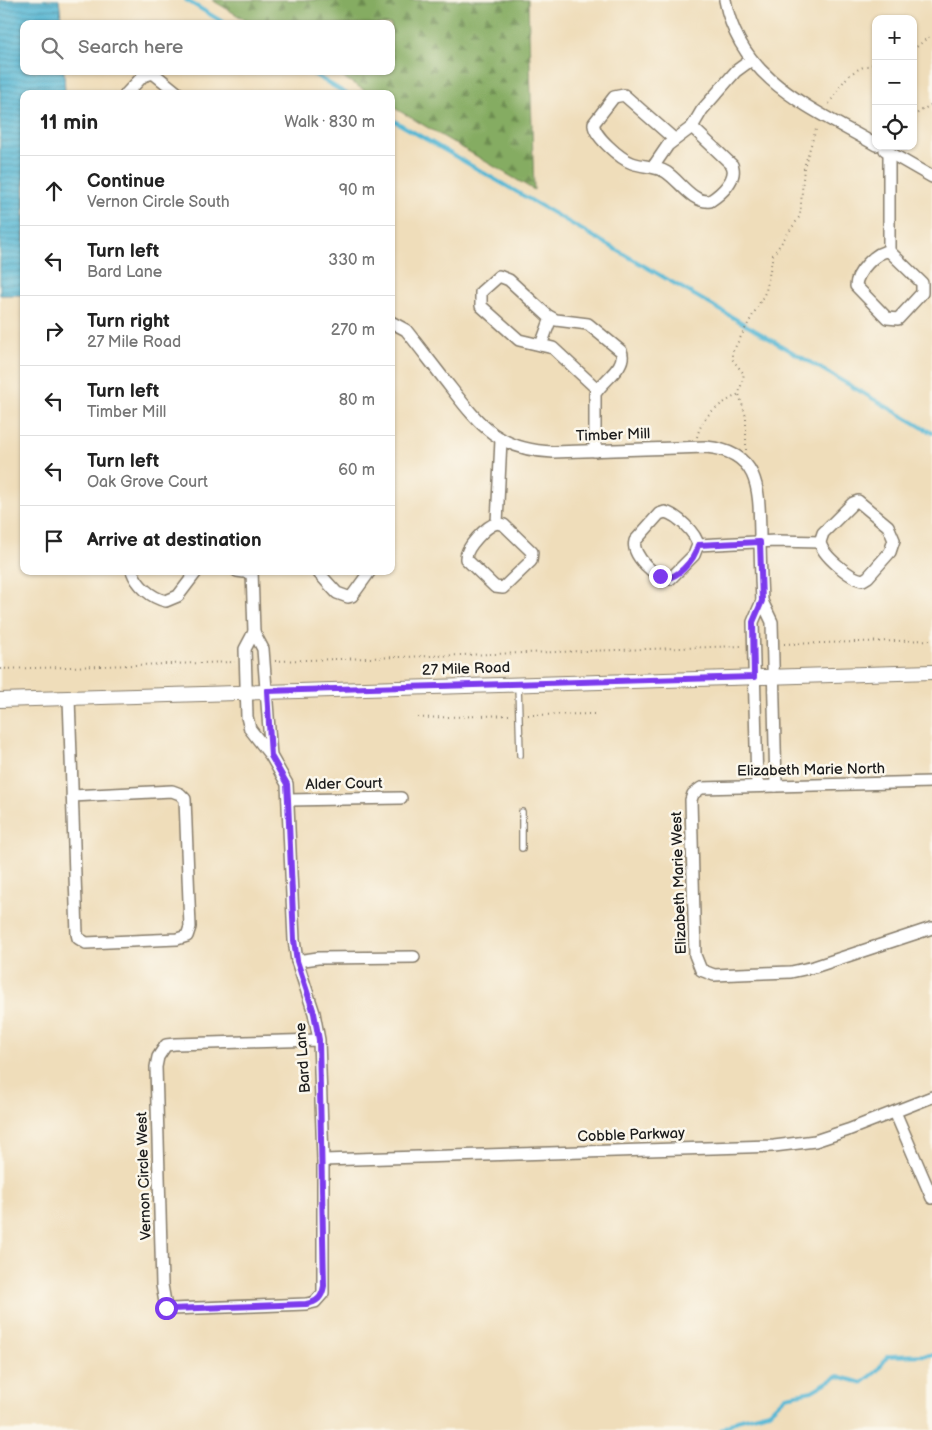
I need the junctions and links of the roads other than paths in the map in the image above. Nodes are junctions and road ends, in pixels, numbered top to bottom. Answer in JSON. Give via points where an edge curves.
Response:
{"nodes":[{"id":1,"x":725,"y":0,"type":"edge"},
{"id":2,"x":750,"y":60,"type":"junction"},
{"id":3,"x":146,"y":75,"type":"edge"},
{"id":4,"x":155,"y":75,"type":"edge"},
{"id":5,"x":130,"y":90,"type":"edge"},
{"id":6,"x":174,"y":90,"type":"edge"},
{"id":7,"x":692,"y":127,"type":"junction"},
{"id":8,"x":674,"y":139,"type":"junction"},
{"id":9,"x":872,"y":142,"type":"edge"},
{"id":10,"x":886,"y":150,"type":"edge"},
{"id":11,"x":889,"y":152,"type":"junction"},
{"id":12,"x":653,"y":167,"type":"junction"},
{"id":13,"x":932,"y":177,"type":"edge"},
{"id":14,"x":889,"y":250,"type":"junction"},
{"id":15,"x":552,"y":318,"type":"junction"},
{"id":16,"x":395,"y":324,"type":"edge"},
{"id":17,"x":541,"y":345,"type":"junction"},
{"id":18,"x":597,"y":389,"type":"junction"},
{"id":19,"x":501,"y":440,"type":"junction"},
{"id":20,"x":595,"y":451,"type":"junction"},
{"id":21,"x":497,"y":523,"type":"junction"},
{"id":22,"x":760,"y":542,"type":"junction"},
{"id":23,"x":820,"y":542,"type":"junction"},
{"id":24,"x":698,"y":545,"type":"junction"},
{"id":25,"x":135,"y":575,"type":"edge"},
{"id":26,"x":194,"y":575,"type":"edge"},
{"id":27,"x":252,"y":575,"type":"edge"},
{"id":28,"x":320,"y":575,"type":"edge"},
{"id":29,"x":367,"y":575,"type":"edge"},
{"id":30,"x":762,"y":601,"type":"junction"},
{"id":31,"x":254,"y":632,"type":"junction"},
{"id":32,"x":932,"y":672,"type":"edge"},
{"id":33,"x":774,"y":676,"type":"junction"},
{"id":34,"x":754,"y":677,"type":"junction"},
{"id":35,"x":518,"y":684,"type":"junction"},
{"id":36,"x":267,"y":691,"type":"junction"},
{"id":37,"x":245,"y":692,"type":"junction"},
{"id":38,"x":69,"y":698,"type":"junction"},
{"id":39,"x":0,"y":700,"type":"edge"},
{"id":40,"x":520,"y":755,"type":"dead end"},
{"id":41,"x":271,"y":756,"type":"junction"},
{"id":42,"x":932,"y":782,"type":"edge"},
{"id":43,"x":757,"y":786,"type":"junction"},
{"id":44,"x":776,"y":786,"type":"junction"},
{"id":45,"x":693,"y":794,"type":"joint"},
{"id":46,"x":72,"y":796,"type":"junction"},
{"id":47,"x":401,"y":798,"type":"dead end"},
{"id":48,"x":288,"y":800,"type":"junction"},
{"id":49,"x":522,"y":812,"type":"dead end"},
{"id":50,"x":522,"y":848,"type":"dead end"},
{"id":51,"x":932,"y":928,"type":"edge"},
{"id":52,"x":414,"y":957,"type":"dead end"},
{"id":53,"x":297,"y":961,"type":"junction"},
{"id":54,"x":319,"y":1040,"type":"junction"},
{"id":55,"x":932,"y":1097,"type":"edge"},
{"id":56,"x":895,"y":1112,"type":"junction"},
{"id":57,"x":323,"y":1160,"type":"junction"},
{"id":58,"x":932,"y":1198,"type":"edge"},
{"id":59,"x":315,"y":1302,"type":"joint"}],
"edges":[{"from":1,"to":2,"type":"street","via":[[733,30]]},
{"from":2,"to":7,"type":"street","via":[[702,110]]},
{"from":2,"to":9,"type":"street","via":[[784,91]]},
{"from":3,"to":5,"type":"street"},
{"from":4,"to":6,"type":"street"},
{"from":7,"to":8,"type":"street"},
{"from":7,"to":12,"type":"street","via":[[735,171],[733,178],[715,198],[699,201],[666,172]]},
{"from":8,"to":12,"type":"street"},
{"from":8,"to":12,"type":"street","via":[[624,95],[614,98],[596,118],[593,128],[596,133],[623,158],[637,165]]},
{"from":10,"to":11,"type":"street"},
{"from":11,"to":13,"type":"street"},
{"from":11,"to":14,"type":"street"},
{"from":14,"to":14,"type":"street","via":[[924,288],[898,319],[892,320],[856,286],[859,275],[882,252]]},
{"from":15,"to":17,"type":"street"},
{"from":15,"to":17,"type":"street","via":[[504,277],[494,279],[481,292],[481,306],[512,335],[527,343]]},
{"from":15,"to":18,"type":"street","via":[[588,324],[623,355],[621,364]]},
{"from":16,"to":19,"type":"street","name":"Timber Mill","via":[[406,330],[475,420]]},
{"from":17,"to":18,"type":"street","via":[[559,352]]},
{"from":18,"to":20,"type":"street","via":[[594,399]]},
{"from":19,"to":20,"type":"street","name":"Timber Mill","via":[[538,451]]},
{"from":19,"to":21,"type":"street"},
{"from":20,"to":22,"type":"street","name":"Timber Mill","via":[[694,447],[727,451],[743,462],[755,479]]},
{"from":21,"to":21,"type":"street","via":[[490,526],[467,551],[466,559],[494,587],[504,588],[531,561],[532,552],[504,525]]},
{"from":22,"to":23,"type":"street"},
{"from":22,"to":24,"type":"street"},
{"from":22,"to":30,"type":"street","name":"Timber Mill"},
{"from":23,"to":23,"type":"street","via":[[823,550],[851,576],[863,580],[890,552],[894,540],[888,526],[858,501],[823,533]]},
{"from":24,"to":24,"type":"street","via":[[694,536],[665,512],[658,514],[634,545],[636,554],[664,579],[675,576],[694,555]]},
{"from":25,"to":26,"type":"street","via":[[152,596],[166,601],[178,596]]},
{"from":27,"to":31,"type":"street"},
{"from":28,"to":29,"type":"street","via":[[337,593],[348,597]]},
{"from":30,"to":33,"type":"street","name":"Timber Mill","via":[[772,622]]},
{"from":30,"to":34,"type":"street","name":"Timber Mill","via":[[753,622]]},
{"from":31,"to":36,"type":"street","name":"Bard Lane","via":[[263,649]]},
{"from":31,"to":37,"type":"street","name":"Bard Lane","via":[[245,649]]},
{"from":32,"to":33,"type":"street","name":"27 Mile Road"},
{"from":33,"to":34,"type":"street","name":"27 Mile Road"},
{"from":33,"to":44,"type":"street","name":"Timber Mill"},
{"from":34,"to":35,"type":"street","name":"27 Mile Road"},
{"from":34,"to":43,"type":"street","name":"Timber Mill"},
{"from":35,"to":36,"type":"street","name":"27 Mile Road"},
{"from":35,"to":40,"type":"lane"},
{"from":36,"to":37,"type":"street","name":"27 Mile Road"},
{"from":36,"to":41,"type":"street","name":"Bard Lane"},
{"from":37,"to":38,"type":"street","name":"27 Mile Road"},
{"from":37,"to":41,"type":"street","name":"Bard Lane","via":[[250,729]]},
{"from":38,"to":39,"type":"street","name":"27 Mile Road"},
{"from":38,"to":46,"type":"street"},
{"from":41,"to":48,"type":"street","name":"Bard Lane","via":[[287,784]]},
{"from":42,"to":44,"type":"street","name":"Elizabeth Marie North"},
{"from":43,"to":44,"type":"street","name":"Elizabeth Marie North"},
{"from":43,"to":45,"type":"street","name":"Elizabeth Marie North","via":[[702,788]]},
{"from":45,"to":51,"type":"street","name":"Elizabeth Marie West","via":[[695,955],[701,970],[714,975],[791,972]]},
{"from":46,"to":46,"type":"street","via":[[78,938],[83,943],[91,943],[187,936],[190,927],[185,799],[172,791]]},
{"from":47,"to":48,"type":"street","name":"Alder Court"},
{"from":48,"to":53,"type":"street","name":"Bard Lane"},
{"from":49,"to":50,"type":"lane"},
{"from":52,"to":53,"type":"street"},
{"from":53,"to":54,"type":"street","name":"Bard Lane"},
{"from":54,"to":57,"type":"street","name":"Bard Lane"},
{"from":54,"to":59,"type":"street","name":"Vernon Circle West","via":[[166,1045],[158,1056],[156,1067],[162,1285],[166,1308]]},
{"from":55,"to":56,"type":"street","name":"Cobble Parkway"},
{"from":56,"to":57,"type":"street","name":"Cobble Parkway","via":[[815,1141],[774,1146]]},
{"from":56,"to":58,"type":"street"},
{"from":57,"to":59,"type":"street","name":"Bard Lane","via":[[324,1286]]}]}
